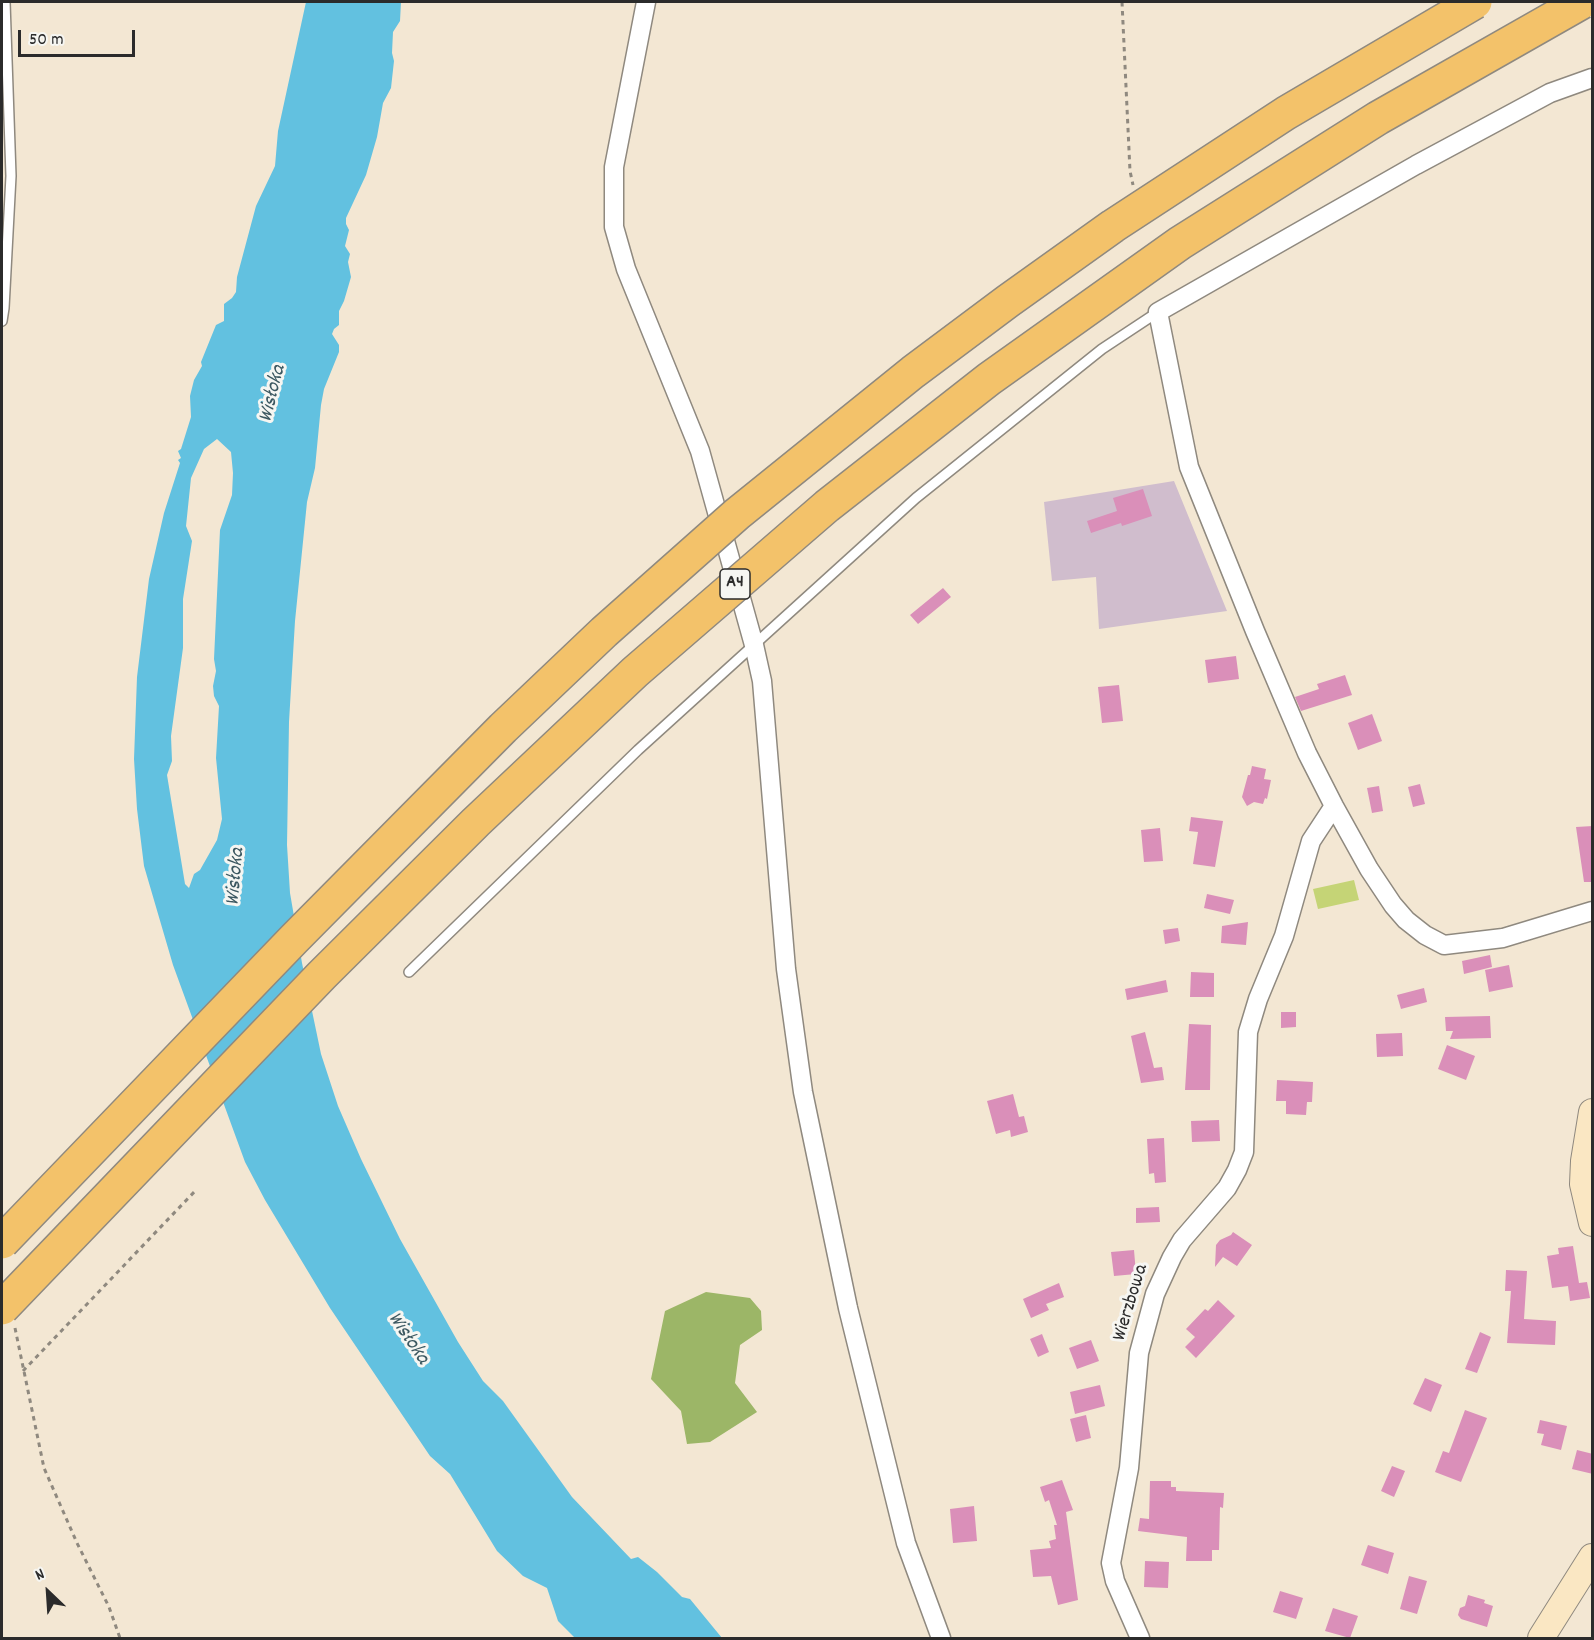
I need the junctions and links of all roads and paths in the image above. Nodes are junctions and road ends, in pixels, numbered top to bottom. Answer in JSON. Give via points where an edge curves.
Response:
{"nodes":[{"id":1,"x":5,"y":2,"type":"edge"},
{"id":2,"x":646,"y":2,"type":"edge"},
{"id":3,"x":1122,"y":2,"type":"edge"},
{"id":4,"x":1474,"y":2,"type":"edge"},
{"id":5,"x":1582,"y":2,"type":"edge"},
{"id":6,"x":1593,"y":78,"type":"edge"},
{"id":7,"x":1130,"y":171,"type":"dead end"},
{"id":8,"x":1158,"y":312,"type":"junction"},
{"id":9,"x":2,"y":321,"type":"edge"},
{"id":10,"x":754,"y":645,"type":"junction"},
{"id":11,"x":1334,"y":806,"type":"junction"},
{"id":12,"x":1593,"y":911,"type":"edge"},
{"id":13,"x":409,"y":972,"type":"dead end"},
{"id":14,"x":1593,"y":1112,"type":"edge"},
{"id":15,"x":197,"y":1189,"type":"dead end"},
{"id":16,"x":1593,"y":1223,"type":"edge"},
{"id":17,"x":2,"y":1242,"type":"edge"},
{"id":18,"x":8,"y":1313,"type":"edge"},
{"id":19,"x":23,"y":1371,"type":"junction"},
{"id":20,"x":1593,"y":1557,"type":"edge"},
{"id":21,"x":120,"y":1638,"type":"edge"},
{"id":22,"x":940,"y":1638,"type":"edge"},
{"id":23,"x":1140,"y":1638,"type":"edge"},
{"id":24,"x":1541,"y":1638,"type":"edge"}],
"edges":[{"from":1,"to":9,"type":"lane","via":[[11,176]]},
{"from":2,"to":10,"type":"street","via":[[614,167],[614,227],[626,270],[700,451]]},
{"from":3,"to":7,"type":"path"},
{"from":4,"to":17,"type":"highway","bridge":true,"via":[[1286,113],[1084,246],[913,372],[737,514],[612,624],[503,728]]},
{"from":5,"to":18,"type":"highway","number":"A4","bridge":true,"via":[[1378,117],[1180,243],[989,379],[827,506],[635,672],[484,814],[314,984]]},
{"from":6,"to":8,"type":"street","via":[[1550,93],[1416,165]]},
{"from":8,"to":10,"type":"lane","via":[[1102,349],[916,498]]},
{"from":8,"to":11,"type":"street","via":[[1189,467],[1259,641]]},
{"from":10,"to":13,"type":"lane","via":[[638,750]]},
{"from":10,"to":22,"type":"street","via":[[762,681],[786,969],[803,1092],[848,1308],[906,1543]]},
{"from":11,"to":12,"type":"street","via":[[1393,905],[1425,935],[1444,945],[1503,938]]},
{"from":11,"to":23,"type":"street","name":"Wierzbowa","via":[[1311,841],[1284,936],[1257,999],[1248,1032],[1244,1152],[1227,1188],[1172,1257],[1155,1294],[1139,1353],[1129,1468],[1111,1563]]},
{"from":14,"to":16,"type":"street","via":[[1583,1184]]},
{"from":15,"to":19,"type":"path"},
{"from":18,"to":19,"type":"path"},
{"from":19,"to":21,"type":"path","via":[[44,1468]]},
{"from":20,"to":24,"type":"street"}]}
